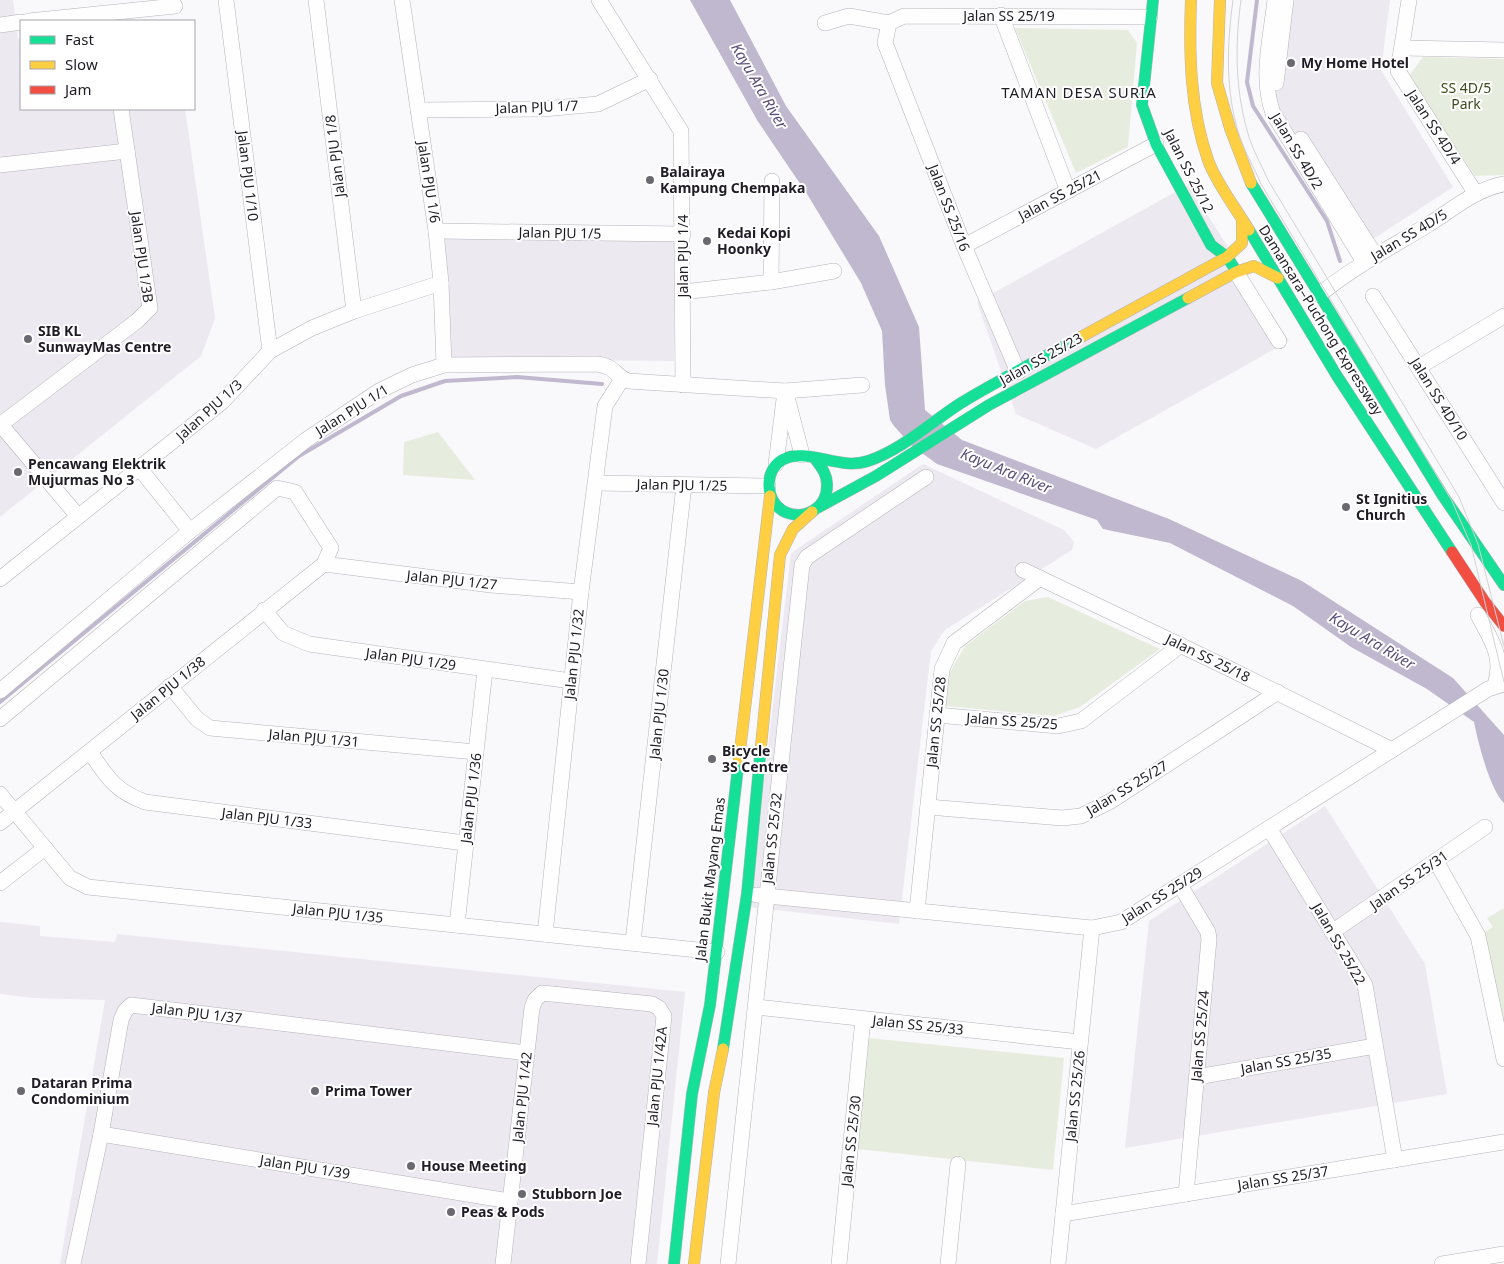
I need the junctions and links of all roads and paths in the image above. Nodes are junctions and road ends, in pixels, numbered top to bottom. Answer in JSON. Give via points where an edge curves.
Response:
{"nodes":[{"id":1,"x":226,"y":0,"type":"edge"},
{"id":2,"x":316,"y":0,"type":"edge"},
{"id":3,"x":402,"y":0,"type":"edge"},
{"id":4,"x":599,"y":0,"type":"edge"},
{"id":5,"x":1153,"y":0,"type":"edge"},
{"id":6,"x":1191,"y":0,"type":"edge"},
{"id":7,"x":1220,"y":0,"type":"edge"},
{"id":8,"x":1275,"y":0,"type":"edge"},
{"id":9,"x":1286,"y":0,"type":"edge"},
{"id":10,"x":1409,"y":0,"type":"edge"},
{"id":11,"x":176,"y":6,"type":"dead end"},
{"id":12,"x":1002,"y":15,"type":"junction"},
{"id":13,"x":109,"y":17,"type":"edge"},
{"id":14,"x":1150,"y":17,"type":"junction"},
{"id":15,"x":49,"y":20,"type":"edge"},
{"id":16,"x":20,"y":22,"type":"edge"},
{"id":17,"x":825,"y":24,"type":"dead end"},
{"id":18,"x":889,"y":24,"type":"junction"},
{"id":19,"x":0,"y":25,"type":"edge"},
{"id":20,"x":1403,"y":48,"type":"junction"},
{"id":21,"x":1504,"y":50,"type":"edge"},
{"id":22,"x":650,"y":80,"type":"junction"},
{"id":23,"x":121,"y":110,"type":"edge"},
{"id":24,"x":418,"y":110,"type":"junction"},
{"id":25,"x":1156,"y":144,"type":"junction"},
{"id":26,"x":127,"y":152,"type":"junction"},
{"id":27,"x":0,"y":165,"type":"edge"},
{"id":28,"x":772,"y":181,"type":"dead end"},
{"id":29,"x":1504,"y":184,"type":"edge"},
{"id":30,"x":1068,"y":191,"type":"junction"},
{"id":31,"x":1476,"y":194,"type":"junction"},
{"id":32,"x":1242,"y":222,"type":"junction"},
{"id":33,"x":436,"y":231,"type":"junction"},
{"id":34,"x":683,"y":234,"type":"junction"},
{"id":35,"x":964,"y":246,"type":"junction"},
{"id":36,"x":1227,"y":257,"type":"junction"},
{"id":37,"x":1369,"y":258,"type":"junction"},
{"id":38,"x":834,"y":271,"type":"dead end"},
{"id":39,"x":1236,"y":272,"type":"junction"},
{"id":40,"x":1278,"y":278,"type":"junction"},
{"id":41,"x":771,"y":282,"type":"junction"},
{"id":42,"x":441,"y":283,"type":"junction"},
{"id":43,"x":683,"y":292,"type":"junction"},
{"id":44,"x":1319,"y":295,"type":"junction"},
{"id":45,"x":1372,"y":296,"type":"dead end"},
{"id":46,"x":354,"y":311,"type":"junction"},
{"id":47,"x":1504,"y":316,"type":"edge"},
{"id":48,"x":1279,"y":341,"type":"dead end"},
{"id":49,"x":270,"y":351,"type":"junction"},
{"id":50,"x":444,"y":365,"type":"junction"},
{"id":51,"x":1419,"y":367,"type":"junction"},
{"id":52,"x":1018,"y":372,"type":"junction"},
{"id":53,"x":622,"y":379,"type":"junction"},
{"id":54,"x":683,"y":385,"type":"junction"},
{"id":55,"x":862,"y":385,"type":"dead end"},
{"id":56,"x":785,"y":391,"type":"junction"},
{"id":57,"x":1010,"y":393,"type":"junction"},
{"id":58,"x":1360,"y":413,"type":"junction"},
{"id":59,"x":1,"y":424,"type":"edge"},
{"id":60,"x":809,"y":457,"type":"junction"},
{"id":61,"x":776,"y":464,"type":"junction"},
{"id":62,"x":140,"y":469,"type":"junction"},
{"id":63,"x":926,"y":477,"type":"dead end"},
{"id":64,"x":596,"y":483,"type":"junction"},
{"id":65,"x":684,"y":485,"type":"junction"},
{"id":66,"x":769,"y":491,"type":"junction"},
{"id":67,"x":1504,"y":503,"type":"edge"},
{"id":68,"x":816,"y":510,"type":"junction"},
{"id":69,"x":77,"y":515,"type":"junction"},
{"id":70,"x":190,"y":531,"type":"junction"},
{"id":71,"x":1438,"y":552,"type":"dead end"},
{"id":72,"x":324,"y":564,"type":"junction"},
{"id":73,"x":1023,"y":570,"type":"dead end"},
{"id":74,"x":1040,"y":578,"type":"junction"},
{"id":75,"x":0,"y":579,"type":"edge"},
{"id":76,"x":1504,"y":585,"type":"edge"},
{"id":77,"x":581,"y":592,"type":"junction"},
{"id":78,"x":264,"y":610,"type":"junction"},
{"id":79,"x":1476,"y":611,"type":"joint"},
{"id":80,"x":1504,"y":626,"type":"edge"},
{"id":81,"x":1180,"y":645,"type":"junction"},
{"id":82,"x":1504,"y":645,"type":"edge"},
{"id":83,"x":485,"y":670,"type":"junction"},
{"id":84,"x":571,"y":682,"type":"junction"},
{"id":85,"x":170,"y":686,"type":"junction"},
{"id":86,"x":1496,"y":686,"type":"edge"},
{"id":87,"x":0,"y":691,"type":"edge"},
{"id":88,"x":1278,"y":692,"type":"junction"},
{"id":89,"x":937,"y":715,"type":"junction"},
{"id":90,"x":0,"y":719,"type":"edge"},
{"id":91,"x":1392,"y":750,"type":"junction"},
{"id":92,"x":90,"y":752,"type":"junction"},
{"id":93,"x":476,"y":752,"type":"junction"},
{"id":94,"x":0,"y":794,"type":"edge"},
{"id":95,"x":928,"y":807,"type":"junction"},
{"id":96,"x":14,"y":812,"type":"junction"},
{"id":97,"x":0,"y":823,"type":"edge"},
{"id":98,"x":1485,"y":827,"type":"dead end"},
{"id":99,"x":1269,"y":828,"type":"junction"},
{"id":100,"x":466,"y":843,"type":"junction"},
{"id":101,"x":45,"y":848,"type":"junction"},
{"id":102,"x":1436,"y":861,"type":"junction"},
{"id":103,"x":0,"y":883,"type":"edge"},
{"id":104,"x":1180,"y":885,"type":"junction"},
{"id":105,"x":747,"y":894,"type":"junction"},
{"id":106,"x":766,"y":896,"type":"junction"},
{"id":107,"x":917,"y":911,"type":"junction"},
{"id":108,"x":457,"y":925,"type":"junction"},
{"id":109,"x":1092,"y":928,"type":"junction"},
{"id":110,"x":1332,"y":932,"type":"junction"},
{"id":111,"x":545,"y":934,"type":"junction"},
{"id":112,"x":633,"y":942,"type":"junction"},
{"id":113,"x":717,"y":952,"type":"junction"},
{"id":114,"x":542,"y":993,"type":"joint"},
{"id":115,"x":756,"y":1008,"type":"junction"},
{"id":116,"x":863,"y":1019,"type":"junction"},
{"id":117,"x":1080,"y":1042,"type":"junction"},
{"id":118,"x":1375,"y":1046,"type":"junction"},
{"id":119,"x":527,"y":1053,"type":"junction"},
{"id":120,"x":1504,"y":1059,"type":"edge"},
{"id":121,"x":1197,"y":1076,"type":"junction"},
{"id":122,"x":101,"y":1134,"type":"junction"},
{"id":123,"x":1504,"y":1142,"type":"edge"},
{"id":124,"x":1394,"y":1160,"type":"junction"},
{"id":125,"x":958,"y":1164,"type":"dead end"},
{"id":126,"x":1186,"y":1194,"type":"junction"},
{"id":127,"x":510,"y":1201,"type":"junction"},
{"id":128,"x":1063,"y":1214,"type":"junction"},
{"id":129,"x":1504,"y":1254,"type":"edge"},
{"id":130,"x":73,"y":1264,"type":"edge"},
{"id":131,"x":503,"y":1264,"type":"edge"},
{"id":132,"x":509,"y":1264,"type":"edge"},
{"id":133,"x":638,"y":1264,"type":"edge"},
{"id":134,"x":674,"y":1264,"type":"edge"},
{"id":135,"x":694,"y":1264,"type":"edge"},
{"id":136,"x":728,"y":1264,"type":"edge"},
{"id":137,"x":839,"y":1264,"type":"edge"},
{"id":138,"x":948,"y":1264,"type":"edge"},
{"id":139,"x":1058,"y":1264,"type":"edge"},
{"id":140,"x":1442,"y":1264,"type":"edge"}],
"edges":[{"from":1,"to":49,"type":"street","name":"Jalan PJU 1/10"},
{"from":2,"to":46,"type":"street","name":"Jalan PJU 1/8"},
{"from":3,"to":24,"type":"street","name":"Jalan PJU 1/6"},
{"from":4,"to":22,"type":"street","name":"Jalan PJU 1/4"},
{"from":5,"to":14,"type":"main road","name":"Jalan SS 25/12"},
{"from":6,"to":32,"type":"main road","name":"Damansara–Puchong Expressway","via":[[1189,44],[1195,112],[1208,162]]},
{"from":7,"to":44,"type":"main road","name":"Damansara–Puchong Expressway","via":[[1217,84],[1230,128],[1252,185]]},
{"from":8,"to":37,"type":"street","name":"Jalan SS 4D/2","via":[[1267,98],[1273,113]]},
{"from":9,"to":37,"type":"street","via":[[1276,96]]},
{"from":10,"to":20,"type":"street","name":"Jalan SS 4D/4"},
{"from":11,"to":13,"type":"street"},
{"from":12,"to":14,"type":"street","name":"Jalan SS 25/19"},
{"from":12,"to":18,"type":"street","name":"Jalan SS 25/19","via":[[904,16]]},
{"from":12,"to":30,"type":"street"},
{"from":13,"to":15,"type":"street"},
{"from":14,"to":25,"type":"main road","name":"Jalan SS 25/12","via":[[1142,104]]},
{"from":16,"to":19,"type":"street"},
{"from":17,"to":18,"type":"street","via":[[849,16]]},
{"from":18,"to":35,"type":"street","name":"Jalan SS 25/16","via":[[885,43]]},
{"from":20,"to":21,"type":"street"},
{"from":20,"to":31,"type":"street","name":"Jalan SS 4D/4","via":[[1398,71]]},
{"from":22,"to":24,"type":"street","name":"Jalan PJU 1/7","via":[[598,104],[543,109]]},
{"from":22,"to":34,"type":"street","name":"Jalan PJU 1/4","via":[[681,132]]},
{"from":23,"to":26,"type":"street","name":"Jalan PJU 1/3B"},
{"from":24,"to":33,"type":"street","name":"Jalan PJU 1/6"},
{"from":25,"to":30,"type":"street","name":"Jalan SS 25/21"},
{"from":25,"to":36,"type":"main road","name":"Jalan SS 25/12","via":[[1211,245]]},
{"from":26,"to":27,"type":"street"},
{"from":26,"to":59,"type":"street","name":"Jalan PJU 1/3B","via":[[150,308]]},
{"from":28,"to":41,"type":"street"},
{"from":29,"to":31,"type":"street","name":"Jalan SS 4D/5"},
{"from":30,"to":35,"type":"street","name":"Jalan SS 25/21"},
{"from":31,"to":37,"type":"street","name":"Jalan SS 4D/5"},
{"from":32,"to":36,"type":"main road","name":"Jalan SS 25/23","via":[[1242,244]]},
{"from":32,"to":40,"type":"main road","name":"Damansara–Puchong Expressway"},
{"from":33,"to":34,"type":"street","name":"Jalan PJU 1/5"},
{"from":33,"to":42,"type":"street","name":"Jalan PJU 1/6"},
{"from":34,"to":43,"type":"street","name":"Jalan PJU 1/4"},
{"from":35,"to":52,"type":"street","name":"Jalan SS 25/16"},
{"from":36,"to":39,"type":"main road","name":"Jalan SS 25/12"},
{"from":36,"to":52,"type":"main road","name":"Jalan SS 25/23"},
{"from":37,"to":44,"type":"street","name":"Jalan SS 4D/5"},
{"from":38,"to":41,"type":"street"},
{"from":39,"to":40,"type":"main road","name":"Jalan SS 25/23","via":[[1254,266]]},
{"from":39,"to":48,"type":"street"},
{"from":39,"to":57,"type":"main road","name":"Jalan SS 25/23"},
{"from":40,"to":58,"type":"main road","name":"Damansara–Puchong Expressway"},
{"from":41,"to":43,"type":"street"},
{"from":42,"to":46,"type":"street","name":"Jalan PJU 1/3"},
{"from":42,"to":50,"type":"street","name":"Jalan PJU 1/6"},
{"from":43,"to":54,"type":"street","name":"Jalan PJU 1/4"},
{"from":44,"to":76,"type":"main road","name":"Damansara–Puchong Expressway","via":[[1443,496]]},
{"from":45,"to":51,"type":"street","name":"Jalan SS 4D/10"},
{"from":46,"to":49,"type":"street","name":"Jalan PJU 1/3","via":[[312,328]]},
{"from":47,"to":51,"type":"street"},
{"from":49,"to":62,"type":"street","name":"Jalan PJU 1/3","via":[[222,402]]},
{"from":50,"to":53,"type":"street","name":"Jalan PJU 1/1","via":[[597,364],[609,366]]},
{"from":50,"to":70,"type":"street","name":"Jalan PJU 1/1","via":[[412,375],[379,391],[306,440]]},
{"from":51,"to":67,"type":"street","name":"Jalan SS 4D/10"},
{"from":52,"to":57,"type":"main road","via":[[1016,385]]},
{"from":52,"to":60,"type":"main road","name":"Jalan SS 25/23","via":[[973,395],[868,461],[846,466]]},
{"from":53,"to":54,"type":"street"},
{"from":53,"to":64,"type":"street","name":"Jalan PJU 1/32","via":[[605,406]]},
{"from":54,"to":56,"type":"street"},
{"from":55,"to":56,"type":"street"},
{"from":56,"to":60,"type":"street"},
{"from":56,"to":61,"type":"street"},
{"from":57,"to":68,"type":"main road","name":"Jalan SS 25/23"},
{"from":58,"to":71,"type":"main road"},
{"from":58,"to":80,"type":"main road","name":"Damansara–Puchong Expressway"},
{"from":59,"to":69,"type":"street"},
{"from":60,"to":61,"type":"main road","via":[[784,458]]},
{"from":60,"to":68,"type":"main road","via":[[826,474],[828,483],[828,492]]},
{"from":61,"to":66,"type":"main road","via":[[768,478]]},
{"from":62,"to":69,"type":"street","name":"Jalan PJU 1/3"},
{"from":62,"to":70,"type":"street"},
{"from":63,"to":106,"type":"street","name":"Jalan SS 25/32","via":[[807,557],[802,565]]},
{"from":64,"to":65,"type":"street","name":"Jalan PJU 1/25"},
{"from":64,"to":77,"type":"street","name":"Jalan PJU 1/32"},
{"from":65,"to":66,"type":"street","name":"Jalan PJU 1/25"},
{"from":65,"to":112,"type":"street","name":"Jalan PJU 1/30"},
{"from":66,"to":68,"type":"main road","via":[[783,512],[798,515]]},
{"from":66,"to":113,"type":"main road","name":"Jalan Bukit Mayang Emas"},
{"from":68,"to":105,"type":"main road","via":[[793,529],[780,554]]},
{"from":69,"to":75,"type":"street","name":"Jalan PJU 1/3"},
{"from":70,"to":87,"type":"street","name":"Jalan PJU 1/1"},
{"from":72,"to":77,"type":"street","name":"Jalan PJU 1/27","via":[[491,585]]},
{"from":72,"to":78,"type":"street","name":"Jalan PJU 1/38"},
{"from":72,"to":90,"type":"street","name":"Jalan PJU 1/38","via":[[331,548],[295,492],[277,488]]},
{"from":73,"to":74,"type":"street","name":"Jalan SS 25/18"},
{"from":74,"to":81,"type":"street","name":"Jalan SS 25/18"},
{"from":74,"to":89,"type":"street","name":"Jalan SS 25/28","via":[[954,642],[942,670]]},
{"from":77,"to":84,"type":"street","name":"Jalan PJU 1/32"},
{"from":78,"to":83,"type":"street","name":"Jalan PJU 1/29","via":[[283,633],[309,644]]},
{"from":78,"to":85,"type":"street","name":"Jalan PJU 1/38"},
{"from":79,"to":82,"type":"main road"},
{"from":79,"to":86,"type":"street","name":"Jalan SS 25/29","via":[[1500,663]]},
{"from":81,"to":88,"type":"street","name":"Jalan SS 25/18"},
{"from":81,"to":89,"type":"street","name":"Jalan SS 25/25","via":[[1081,721],[1058,726]]},
{"from":83,"to":84,"type":"street","name":"Jalan PJU 1/29"},
{"from":83,"to":93,"type":"street","name":"Jalan PJU 1/36"},
{"from":84,"to":111,"type":"street","name":"Jalan PJU 1/32"},
{"from":85,"to":92,"type":"street","name":"Jalan PJU 1/38"},
{"from":85,"to":93,"type":"street","name":"Jalan PJU 1/31","via":[[197,719],[210,728]]},
{"from":86,"to":91,"type":"street","name":"Jalan SS 25/29"},
{"from":88,"to":91,"type":"street","name":"Jalan SS 25/18"},
{"from":88,"to":95,"type":"street","name":"Jalan SS 25/27","via":[[1111,801],[1082,816],[1062,818]]},
{"from":89,"to":95,"type":"street","name":"Jalan SS 25/28"},
{"from":91,"to":99,"type":"street","name":"Jalan SS 25/29"},
{"from":92,"to":96,"type":"street","name":"Jalan PJU 1/38"},
{"from":92,"to":100,"type":"street","name":"Jalan PJU 1/33","via":[[114,786],[145,802]]},
{"from":93,"to":100,"type":"street","name":"Jalan PJU 1/36"},
{"from":94,"to":96,"type":"street","name":"Jalan PJU 1/35"},
{"from":95,"to":107,"type":"street","name":"Jalan SS 25/28"},
{"from":96,"to":97,"type":"street","name":"Jalan PJU 1/38"},
{"from":96,"to":101,"type":"street","name":"Jalan PJU 1/35"},
{"from":98,"to":102,"type":"street","name":"Jalan SS 25/31"},
{"from":99,"to":104,"type":"street","name":"Jalan SS 25/29"},
{"from":99,"to":110,"type":"street","name":"Jalan SS 25/22"},
{"from":100,"to":108,"type":"street","name":"Jalan PJU 1/36"},
{"from":101,"to":103,"type":"street"},
{"from":101,"to":108,"type":"street","name":"Jalan PJU 1/35","via":[[70,878],[88,887]]},
{"from":102,"to":110,"type":"street","name":"Jalan SS 25/31"},
{"from":102,"to":120,"type":"street","via":[[1478,936]]},
{"from":104,"to":109,"type":"street","name":"Jalan SS 25/29","via":[[1121,922]]},
{"from":104,"to":121,"type":"street","name":"Jalan SS 25/24","via":[[1209,939]]},
{"from":105,"to":106,"type":"street","name":"Jalan SS 25/29"},
{"from":105,"to":135,"type":"main road","via":[[727,1031],[714,1092]]},
{"from":106,"to":107,"type":"street","name":"Jalan SS 25/29"},
{"from":106,"to":115,"type":"street","name":"Jalan SS 25/32"},
{"from":107,"to":109,"type":"street","name":"Jalan SS 25/29"},
{"from":108,"to":111,"type":"street","name":"Jalan PJU 1/35"},
{"from":109,"to":117,"type":"street","name":"Jalan SS 25/26"},
{"from":110,"to":118,"type":"street","name":"Jalan SS 25/22","via":[[1365,985]]},
{"from":111,"to":112,"type":"street","name":"Jalan PJU 1/35"},
{"from":112,"to":113,"type":"street","name":"Jalan PJU 1/35"},
{"from":113,"to":134,"type":"main road","name":"Jalan Bukit Mayang Emas","via":[[692,1094]]},
{"from":114,"to":119,"type":"street","name":"Jalan PJU 1/42","via":[[532,1008]]},
{"from":114,"to":133,"type":"street","name":"Jalan PJU 1/42A","via":[[652,1004],[664,1016]]},
{"from":115,"to":116,"type":"street","name":"Jalan SS 25/33"},
{"from":115,"to":136,"type":"street","name":"Jalan SS 25/32"},
{"from":116,"to":117,"type":"street","name":"Jalan SS 25/33"},
{"from":116,"to":137,"type":"street","name":"Jalan SS 25/30"},
{"from":117,"to":128,"type":"street","name":"Jalan SS 25/26"},
{"from":118,"to":121,"type":"street","name":"Jalan SS 25/35"},
{"from":118,"to":124,"type":"street","name":"Jalan SS 25/22"},
{"from":119,"to":122,"type":"street","name":"Jalan PJU 1/37","via":[[131,1005],[121,1020]]},
{"from":119,"to":127,"type":"street","name":"Jalan PJU 1/42"},
{"from":121,"to":126,"type":"street","name":"Jalan SS 25/24"},
{"from":122,"to":127,"type":"street","name":"Jalan PJU 1/39"},
{"from":122,"to":130,"type":"street","name":"Jalan PJU 1/37"},
{"from":123,"to":124,"type":"street","name":"Jalan SS 25/37"},
{"from":124,"to":126,"type":"street","name":"Jalan SS 25/37"},
{"from":125,"to":138,"type":"street"},
{"from":126,"to":128,"type":"street","name":"Jalan SS 25/37"},
{"from":127,"to":131,"type":"street","name":"Jalan PJU 1/42"},
{"from":128,"to":139,"type":"street","name":"Jalan SS 25/26"},
{"from":129,"to":140,"type":"street"},
{"from":131,"to":132,"type":"street"}]}
